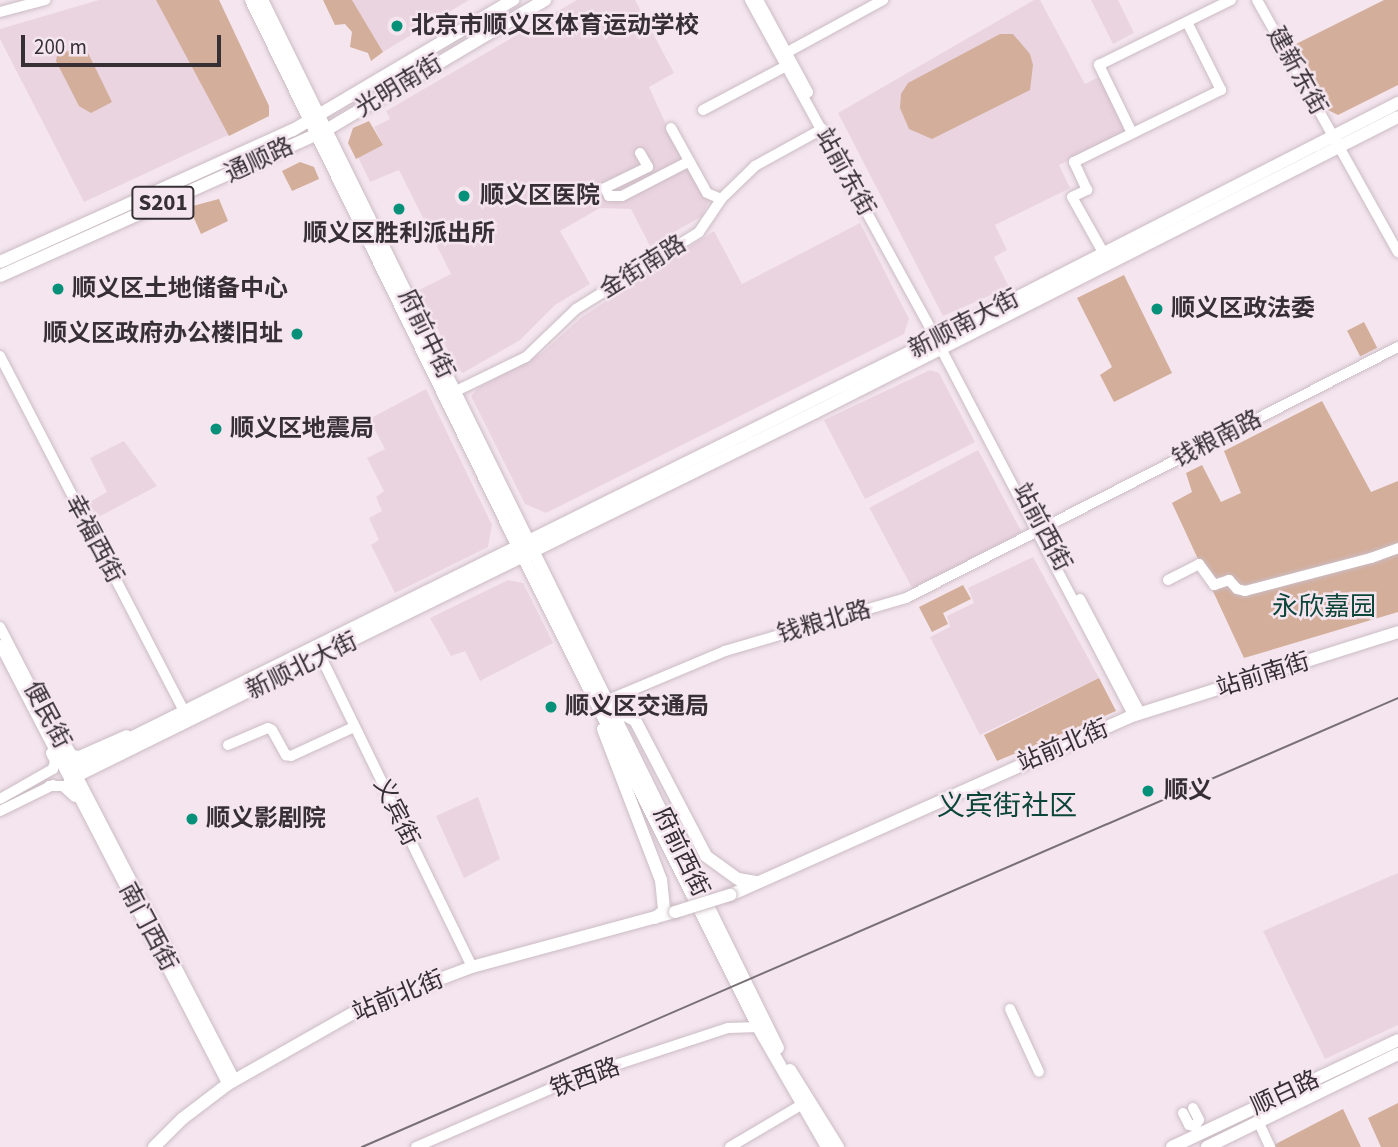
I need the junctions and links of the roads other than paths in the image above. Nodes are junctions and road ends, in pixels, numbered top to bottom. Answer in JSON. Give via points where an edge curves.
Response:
{"nodes":[{"id":1,"x":45,"y":0,"type":"edge"},
{"id":2,"x":251,"y":0,"type":"edge"},
{"id":3,"x":262,"y":0,"type":"edge"},
{"id":4,"x":513,"y":0,"type":"edge"},
{"id":5,"x":545,"y":0,"type":"edge"},
{"id":6,"x":751,"y":0,"type":"edge"},
{"id":7,"x":758,"y":0,"type":"edge"},
{"id":8,"x":883,"y":0,"type":"edge"},
{"id":9,"x":1231,"y":0,"type":"edge"},
{"id":10,"x":1257,"y":0,"type":"edge"},
{"id":11,"x":0,"y":12,"type":"edge"},
{"id":12,"x":1187,"y":22,"type":"junction"},
{"id":13,"x":785,"y":58,"type":"junction"},
{"id":14,"x":1398,"y":103,"type":"edge"},
{"id":15,"x":703,"y":110,"type":"dead end"},
{"id":16,"x":1398,"y":117,"type":"edge"},
{"id":17,"x":315,"y":118,"type":"junction"},
{"id":18,"x":671,"y":128,"type":"dead end"},
{"id":19,"x":822,"y":129,"type":"junction"},
{"id":20,"x":322,"y":132,"type":"junction"},
{"id":21,"x":1132,"y":133,"type":"junction"},
{"id":22,"x":1336,"y":142,"type":"junction"},
{"id":23,"x":640,"y":153,"type":"dead end"},
{"id":24,"x":688,"y":162,"type":"junction"},
{"id":25,"x":721,"y":199,"type":"junction"},
{"id":26,"x":1398,"y":252,"type":"edge"},
{"id":27,"x":1104,"y":254,"type":"junction"},
{"id":28,"x":0,"y":262,"type":"edge"},
{"id":29,"x":0,"y":276,"type":"edge"},
{"id":30,"x":940,"y":343,"type":"junction"},
{"id":31,"x":1398,"y":347,"type":"edge"},
{"id":32,"x":0,"y":356,"type":"edge"},
{"id":33,"x":454,"y":392,"type":"junction"},
{"id":34,"x":1039,"y":530,"type":"junction"},
{"id":35,"x":1398,"y":548,"type":"edge"},
{"id":36,"x":525,"y":549,"type":"junction"},
{"id":37,"x":1168,"y":580,"type":"dead end"},
{"id":38,"x":0,"y":627,"type":"edge"},
{"id":39,"x":1398,"y":632,"type":"edge"},
{"id":40,"x":0,"y":645,"type":"edge"},
{"id":41,"x":321,"y":657,"type":"junction"},
{"id":42,"x":28,"y":689,"type":"junction"},
{"id":43,"x":605,"y":706,"type":"junction"},
{"id":44,"x":1134,"y":715,"type":"junction"},
{"id":45,"x":187,"y":716,"type":"junction"},
{"id":46,"x":354,"y":727,"type":"junction"},
{"id":47,"x":144,"y":738,"type":"junction"},
{"id":48,"x":228,"y":746,"type":"dead end"},
{"id":49,"x":72,"y":773,"type":"junction"},
{"id":50,"x":49,"y":786,"type":"junction"},
{"id":51,"x":0,"y":800,"type":"edge"},
{"id":52,"x":0,"y":811,"type":"edge"},
{"id":53,"x":110,"y":846,"type":"junction"},
{"id":54,"x":762,"y":880,"type":"junction"},
{"id":55,"x":655,"y":918,"type":"junction"},
{"id":56,"x":472,"y":967,"type":"junction"},
{"id":57,"x":1010,"y":1009,"type":"dead end"},
{"id":58,"x":758,"y":1027,"type":"junction"},
{"id":59,"x":1398,"y":1040,"type":"edge"},
{"id":60,"x":1398,"y":1054,"type":"edge"},
{"id":61,"x":1039,"y":1072,"type":"dead end"},
{"id":62,"x":232,"y":1082,"type":"junction"},
{"id":63,"x":801,"y":1105,"type":"junction"},
{"id":64,"x":1193,"y":1108,"type":"dead end"},
{"id":65,"x":1183,"y":1113,"type":"dead end"},
{"id":66,"x":1258,"y":1121,"type":"junction"},
{"id":67,"x":1197,"y":1130,"type":"junction"},
{"id":68,"x":153,"y":1147,"type":"edge"},
{"id":69,"x":416,"y":1147,"type":"edge"},
{"id":70,"x":730,"y":1147,"type":"edge"},
{"id":71,"x":827,"y":1147,"type":"edge"},
{"id":72,"x":838,"y":1147,"type":"edge"},
{"id":73,"x":1172,"y":1147,"type":"edge"},
{"id":74,"x":1207,"y":1147,"type":"edge"},
{"id":75,"x":1270,"y":1147,"type":"edge"}],
"edges":[{"from":1,"to":11,"type":"street"},
{"from":2,"to":17,"type":"main road"},
{"from":3,"to":17,"type":"main road"},
{"from":4,"to":17,"type":"main road","number":"S201"},
{"from":5,"to":20,"type":"main road","name":"光明南街","number":"S201"},
{"from":6,"to":13,"type":"street","name":"站前东街"},
{"from":7,"to":13,"type":"street","name":"站前东街"},
{"from":8,"to":13,"type":"street"},
{"from":9,"to":12,"type":"street"},
{"from":10,"to":22,"type":"street","name":"建新东街"},
{"from":12,"to":21,"type":"street","via":[[1221,90]]},
{"from":12,"to":21,"type":"street","via":[[1098,65]]},
{"from":13,"to":15,"type":"street"},
{"from":13,"to":19,"type":"street","name":"站前东街"},
{"from":13,"to":30,"type":"street","name":"站前东街"},
{"from":14,"to":22,"type":"main road","name":"新顺南大街"},
{"from":16,"to":22,"type":"main road","name":"新顺南大街"},
{"from":17,"to":20,"type":"main road","name":"府前中街"},
{"from":17,"to":28,"type":"main road","number":"S201"},
{"from":18,"to":24,"type":"street"},
{"from":19,"to":25,"type":"street","name":"金街南路","via":[[755,166]]},
{"from":19,"to":30,"type":"street","name":"站前东街"},
{"from":20,"to":29,"type":"main road","name":"通顺路","number":"S201"},
{"from":20,"to":33,"type":"main road","name":"府前中街"},
{"from":20,"to":36,"type":"main road","name":"府前中街"},
{"from":21,"to":27,"type":"street","via":[[1074,162],[1087,190],[1072,197]]},
{"from":22,"to":26,"type":"street","name":"建新东街"},
{"from":22,"to":27,"type":"main road","name":"新顺南大街"},
{"from":22,"to":30,"type":"main road","name":"新顺南大街"},
{"from":23,"to":24,"type":"street","via":[[648,167],[605,188],[609,196],[622,196]]},
{"from":24,"to":25,"type":"street","via":[[707,193]]},
{"from":25,"to":33,"type":"street","name":"金街南路","via":[[699,233],[576,309],[526,357]]},
{"from":27,"to":30,"type":"main road","name":"新顺南大街"},
{"from":30,"to":34,"type":"street","name":"站前西街"},
{"from":30,"to":36,"type":"main road","name":"新顺南大街"},
{"from":31,"to":34,"type":"street","name":"钱粮南路"},
{"from":32,"to":45,"type":"street","name":"幸福西街"},
{"from":33,"to":36,"type":"main road","name":"府前中街"},
{"from":34,"to":43,"type":"street","name":"钱粮北路","via":[[906,598],[725,651]]},
{"from":34,"to":44,"type":"street","name":"站前西街"},
{"from":35,"to":37,"type":"street","via":[[1245,591],[1229,580],[1214,585],[1199,564]]},
{"from":36,"to":41,"type":"main road","name":"新顺北大街"},
{"from":36,"to":43,"type":"main road","name":"府前西街"},
{"from":36,"to":45,"type":"main road","name":"新顺北大街"},
{"from":38,"to":42,"type":"street","name":"便民街"},
{"from":39,"to":44,"type":"main road","name":"站前南街"},
{"from":40,"to":42,"type":"street","name":"便民街"},
{"from":41,"to":45,"type":"main road","name":"新顺北大街"},
{"from":41,"to":46,"type":"street","name":"义宾街"},
{"from":42,"to":47,"type":"street","via":[[74,756],[119,737]]},
{"from":42,"to":49,"type":"street","name":"便民街"},
{"from":42,"to":51,"type":"street","via":[[55,764]]},
{"from":43,"to":54,"type":"main road","via":[[635,720],[706,856],[738,879]]},
{"from":43,"to":55,"type":"main road","via":[[604,735],[661,880],[664,911]]},
{"from":43,"to":58,"type":"main road","name":"府前西街"},
{"from":43,"to":72,"type":"main road","name":"府前西街","via":[[771,1034]]},
{"from":44,"to":54,"type":"main road","name":"站前北街"},
{"from":45,"to":47,"type":"main road","name":"新顺北大街"},
{"from":46,"to":48,"type":"street","via":[[291,756],[268,728]]},
{"from":46,"to":56,"type":"street","name":"义宾街"},
{"from":47,"to":49,"type":"main road","name":"新顺北大街"},
{"from":47,"to":53,"type":"street","via":[[86,777],[109,825]]},
{"from":49,"to":50,"type":"street"},
{"from":49,"to":51,"type":"street"},
{"from":49,"to":53,"type":"street","name":"南门西街"},
{"from":50,"to":52,"type":"street"},
{"from":50,"to":53,"type":"street","via":[[70,789],[96,836]]},
{"from":53,"to":62,"type":"street","name":"南门西街"},
{"from":54,"to":55,"type":"main road","name":"站前北街","bridge":true},
{"from":55,"to":56,"type":"main road","name":"站前北街"},
{"from":56,"to":62,"type":"main road","name":"站前北街","via":[[358,1010]]},
{"from":57,"to":61,"type":"street"},
{"from":58,"to":63,"type":"main road","name":"府前西街"},
{"from":58,"to":69,"type":"street","name":"铁西路","via":[[728,1028],[573,1079]]},
{"from":59,"to":67,"type":"main road","name":"顺白路"},
{"from":60,"to":66,"type":"main road","name":"顺白路"},
{"from":62,"to":68,"type":"main road","name":"站前北街"},
{"from":63,"to":70,"type":"street"},
{"from":63,"to":71,"type":"main road","name":"府前西街"},
{"from":64,"to":67,"type":"street","via":[[1199,1120]]},
{"from":65,"to":67,"type":"street"},
{"from":66,"to":74,"type":"main road","name":"顺白路"},
{"from":66,"to":75,"type":"street"},
{"from":67,"to":73,"type":"main road","name":"顺白路"}]}
